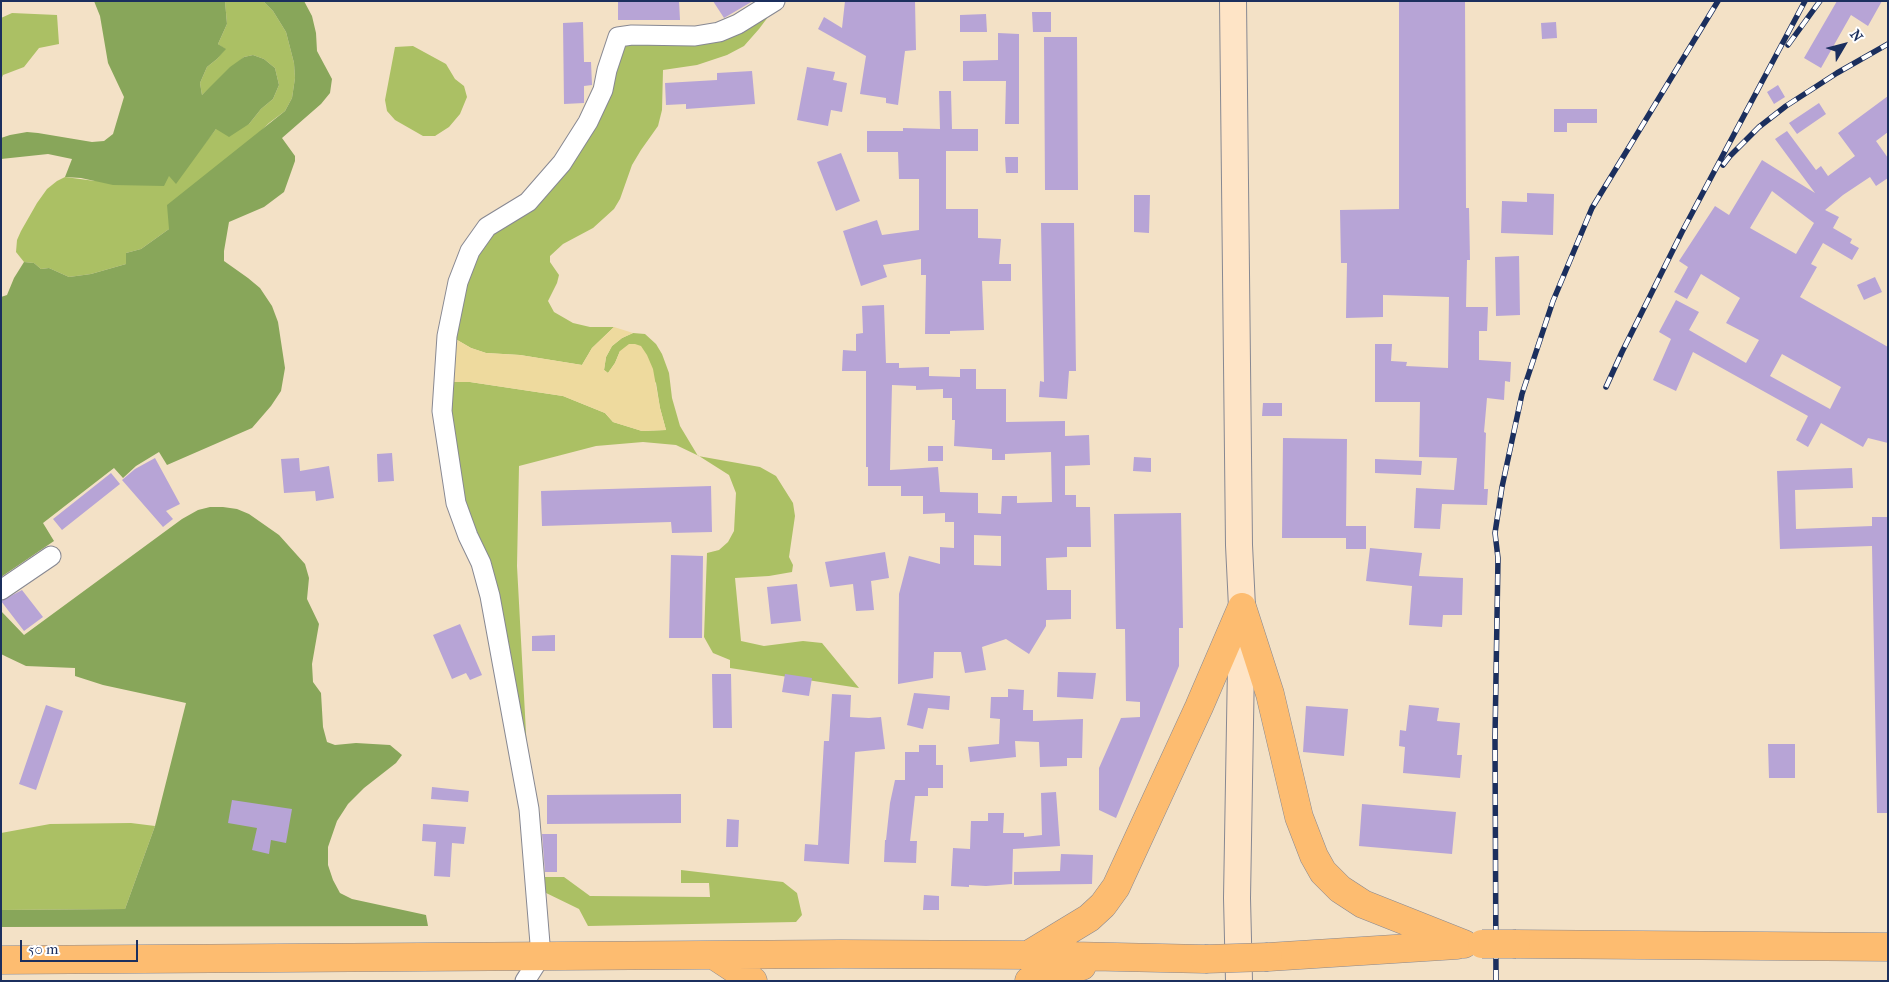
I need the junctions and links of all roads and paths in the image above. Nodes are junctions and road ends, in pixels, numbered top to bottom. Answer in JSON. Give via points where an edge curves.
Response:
{"nodes":[{"id":1,"x":775,"y":1,"type":"edge"},
{"id":2,"x":1233,"y":1,"type":"edge"},
{"id":3,"x":51,"y":556,"type":"dead end"},
{"id":4,"x":1,"y":590,"type":"edge"},
{"id":5,"x":1242,"y":607,"type":"junction"},
{"id":6,"x":1473,"y":944,"type":"junction"},
{"id":7,"x":1888,"y":946,"type":"edge"},
{"id":8,"x":541,"y":956,"type":"junction"},
{"id":9,"x":715,"y":956,"type":"junction"},
{"id":10,"x":1,"y":960,"type":"edge"},
{"id":11,"x":1028,"y":968,"type":"edge"},
{"id":12,"x":525,"y":981,"type":"edge"},
{"id":13,"x":753,"y":981,"type":"edge"},
{"id":14,"x":1239,"y":981,"type":"edge"}],
"edges":[{"from":1,"to":8,"type":"street","via":[[738,24],[718,32],[695,36],[618,37],[603,90],[588,122],[562,162],[528,202],[487,227],[470,251],[451,309],[442,411],[446,440],[456,503],[481,563],[498,634],[529,810]]},
{"from":2,"to":5,"type":"main road"},
{"from":3,"to":4,"type":"street"},
{"from":5,"to":6,"type":"highway","via":[[1270,694],[1299,817],[1323,872],[1340,889],[1363,904]]},
{"from":5,"to":11,"type":"highway","via":[[1116,887],[1089,918]]},
{"from":5,"to":14,"type":"main road","via":[[1237,898]]},
{"from":6,"to":7,"type":"highway","bridge":true},
{"from":6,"to":11,"type":"highway","bridge":true,"via":[[1268,957],[1118,957]]},
{"from":8,"to":9,"type":"highway"},
{"from":8,"to":10,"type":"highway"},
{"from":8,"to":12,"type":"street"},
{"from":9,"to":11,"type":"highway","via":[[841,954]]},
{"from":9,"to":13,"type":"highway"}]}
